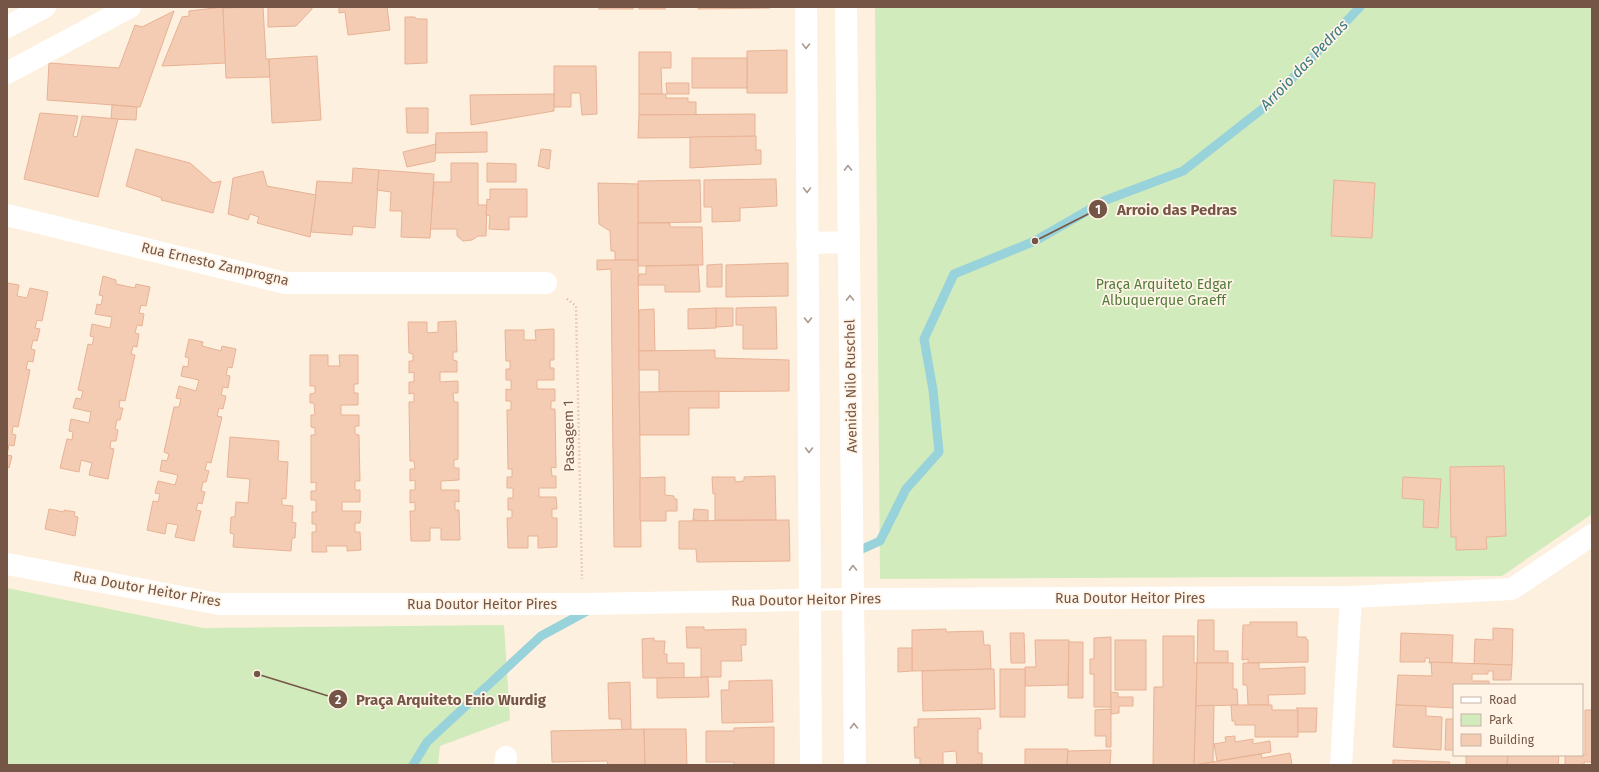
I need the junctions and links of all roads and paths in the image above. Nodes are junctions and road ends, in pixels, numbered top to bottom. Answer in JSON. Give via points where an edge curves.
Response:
{"nodes":[{"id":1,"x":45,"y":7,"type":"edge"},
{"id":2,"x":130,"y":7,"type":"edge"},
{"id":3,"x":806,"y":7,"type":"edge"},
{"id":4,"x":846,"y":7,"type":"edge"},
{"id":5,"x":7,"y":27,"type":"edge"},
{"id":6,"x":7,"y":72,"type":"edge"},
{"id":7,"x":7,"y":215,"type":"edge"},
{"id":8,"x":849,"y":242,"type":"junction"},
{"id":9,"x":807,"y":243,"type":"junction"},
{"id":10,"x":546,"y":283,"type":"joint"},
{"id":11,"x":1592,"y":535,"type":"edge"},
{"id":12,"x":7,"y":564,"type":"edge"},
{"id":13,"x":1351,"y":597,"type":"junction"},
{"id":14,"x":853,"y":599,"type":"junction"},
{"id":15,"x":810,"y":600,"type":"junction"},
{"id":16,"x":582,"y":604,"type":"junction"},
{"id":17,"x":811,"y":765,"type":"edge"},
{"id":18,"x":855,"y":765,"type":"edge"},
{"id":19,"x":1341,"y":765,"type":"edge"}],
"edges":[{"from":1,"to":5,"type":"street"},
{"from":2,"to":6,"type":"street"},
{"from":3,"to":9,"type":"street","one_way":true},
{"from":8,"to":4,"type":"street","name":"Avenida Nilo Ruschel","one_way":true},
{"from":7,"to":10,"type":"street","name":"Rua Ernesto Zamprogna","via":[[285,283]]},
{"from":8,"to":9,"type":"street"},
{"from":14,"to":8,"type":"street","name":"Avenida Nilo Ruschel","one_way":true},
{"from":9,"to":15,"type":"street","one_way":true},
{"from":10,"to":16,"type":"path","name":"Passagem 1","via":[[576,306]]},
{"from":11,"to":13,"type":"street","name":"Rua Doutor Heitor Pires","via":[[1512,588]]},
{"from":12,"to":16,"type":"street","name":"Rua Doutor Heitor Pires","via":[[219,604]]},
{"from":13,"to":14,"type":"street","name":"Rua Doutor Heitor Pires"},
{"from":13,"to":19,"type":"street"},
{"from":14,"to":15,"type":"street","name":"Rua Doutor Heitor Pires"},
{"from":18,"to":14,"type":"street","name":"Avenida Nilo Ruschel","one_way":true},
{"from":15,"to":16,"type":"street","name":"Rua Doutor Heitor Pires"},
{"from":15,"to":17,"type":"street"}]}
